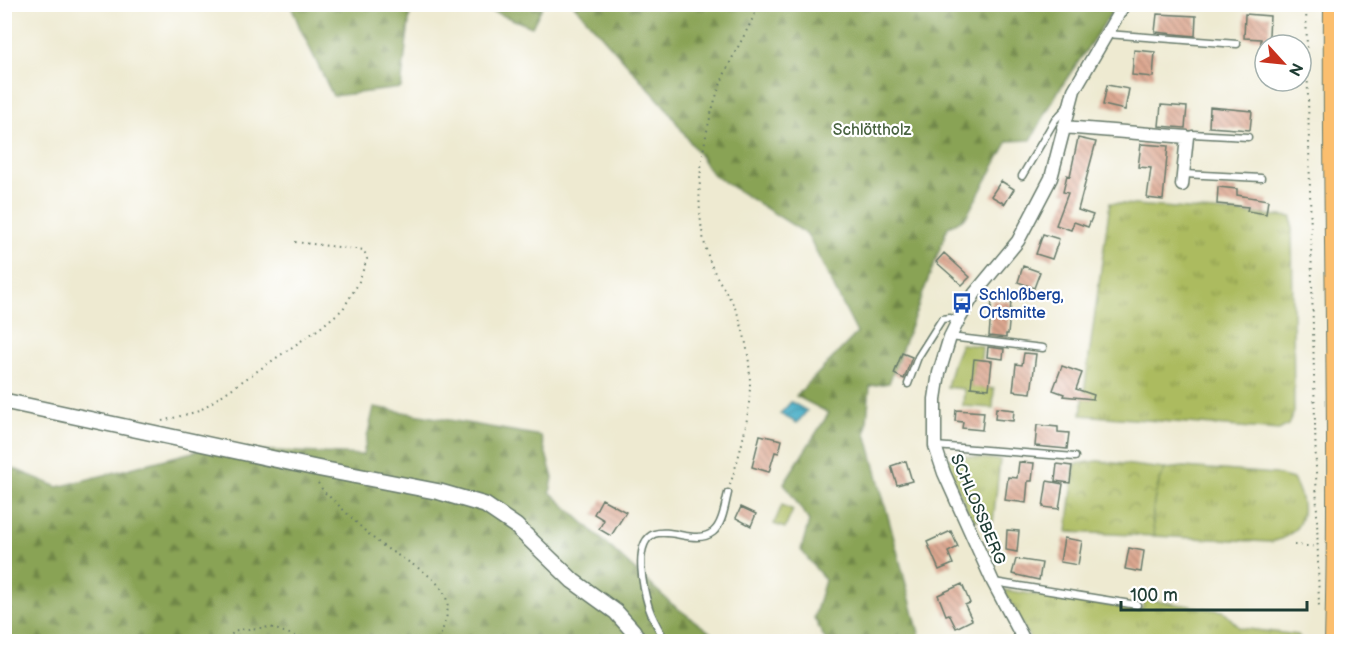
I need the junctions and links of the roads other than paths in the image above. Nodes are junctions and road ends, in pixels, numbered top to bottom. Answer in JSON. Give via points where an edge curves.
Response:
{"nodes":[{"id":1,"x":1124,"y":4,"type":"edge"},
{"id":2,"x":1334,"y":4,"type":"edge"},
{"id":3,"x":1106,"y":34,"type":"junction"},
{"id":4,"x":1238,"y":44,"type":"dead end"},
{"id":5,"x":1070,"y":104,"type":"junction"},
{"id":6,"x":1063,"y":127,"type":"junction"},
{"id":7,"x":1187,"y":137,"type":"junction"},
{"id":8,"x":1248,"y":138,"type":"dead end"},
{"id":9,"x":1022,"y":176,"type":"dead end"},
{"id":10,"x":1261,"y":178,"type":"dead end"},
{"id":11,"x":1183,"y":179,"type":"joint"},
{"id":12,"x":958,"y":321,"type":"junction"},
{"id":13,"x":950,"y":337,"type":"junction"},
{"id":14,"x":1043,"y":348,"type":"dead end"},
{"id":15,"x":908,"y":384,"type":"dead end"},
{"id":16,"x":4,"y":401,"type":"edge"},
{"id":17,"x":934,"y":446,"type":"junction"},
{"id":18,"x":1075,"y":457,"type":"dead end"},
{"id":19,"x":728,"y":493,"type":"road end"},
{"id":20,"x":993,"y":582,"type":"junction"},
{"id":21,"x":1137,"y":605,"type":"dead end"},
{"id":22,"x":639,"y":642,"type":"edge"},
{"id":23,"x":666,"y":642,"type":"edge"},
{"id":24,"x":1025,"y":642,"type":"edge"},
{"id":25,"x":1335,"y":642,"type":"edge"}],
"edges":[{"from":1,"to":3,"type":"street","name":"SCHLOSSBERG"},
{"from":2,"to":25,"type":"main road","via":[[1338,518]]},
{"from":3,"to":4,"type":"lane"},
{"from":3,"to":5,"type":"street","name":"SCHLOSSBERG"},
{"from":5,"to":6,"type":"street","name":"SCHLOSSBERG"},
{"from":5,"to":9,"type":"lane","via":[[1055,120]]},
{"from":6,"to":7,"type":"street"},
{"from":6,"to":12,"type":"street","name":"SCHLOSSBERG","via":[[1051,178],[1018,241],[975,293]]},
{"from":7,"to":8,"type":"lane","via":[[1192,134]]},
{"from":7,"to":11,"type":"street"},
{"from":10,"to":11,"type":"lane"},
{"from":12,"to":13,"type":"street","name":"SCHLOSSBERG"},
{"from":12,"to":15,"type":"lane","via":[[942,320],[918,357]]},
{"from":13,"to":14,"type":"lane"},
{"from":13,"to":17,"type":"street","name":"SCHLOSSBERG","via":[[935,399]]},
{"from":16,"to":22,"type":"street","via":[[440,492],[485,505],[516,525],[573,581],[616,612]]},
{"from":17,"to":18,"type":"lane"},
{"from":17,"to":20,"type":"street","name":"SCHLOSSBERG"},
{"from":19,"to":23,"type":"lane","via":[[714,531],[694,537],[654,534],[641,553],[649,607]]},
{"from":20,"to":21,"type":"lane"},
{"from":20,"to":24,"type":"street","name":"SCHLOSSBERG"}]}
